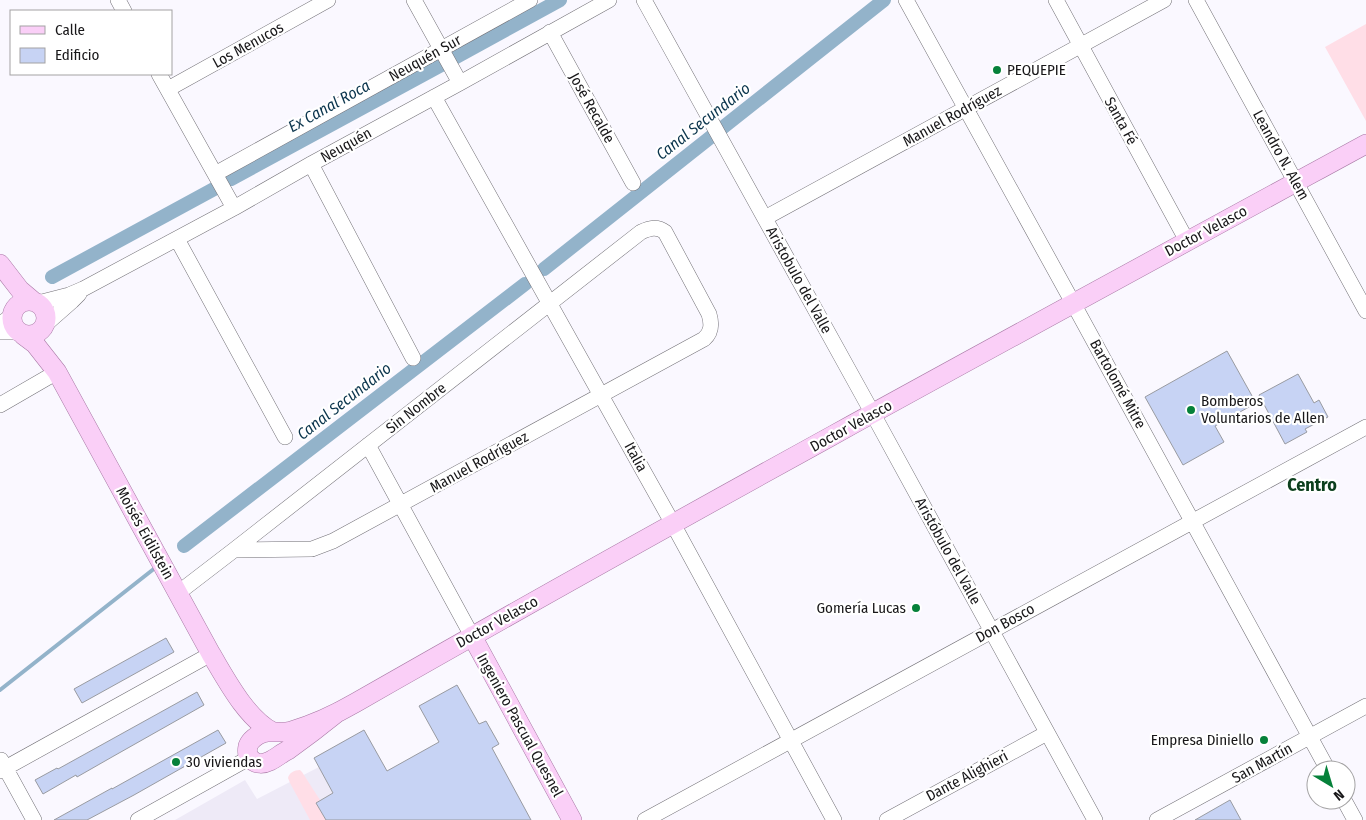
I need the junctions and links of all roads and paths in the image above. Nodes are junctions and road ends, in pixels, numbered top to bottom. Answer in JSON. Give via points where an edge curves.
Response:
{"nodes":[{"id":1,"x":328,"y":0,"type":"edge"},
{"id":2,"x":414,"y":0,"type":"edge"},
{"id":3,"x":530,"y":0,"type":"edge"},
{"id":4,"x":609,"y":0,"type":"edge"},
{"id":5,"x":644,"y":0,"type":"edge"},
{"id":6,"x":1056,"y":0,"type":"edge"},
{"id":7,"x":1164,"y":0,"type":"edge"},
{"id":8,"x":907,"y":2,"type":"edge"},
{"id":9,"x":1201,"y":2,"type":"edge"},
{"id":10,"x":550,"y":32,"type":"junction"},
{"id":11,"x":1080,"y":46,"type":"junction"},
{"id":12,"x":441,"y":49,"type":"junction"},
{"id":13,"x":160,"y":75,"type":"edge"},
{"id":14,"x":460,"y":83,"type":"junction"},
{"id":15,"x":168,"y":89,"type":"junction"},
{"id":16,"x":434,"y":97,"type":"junction"},
{"id":17,"x":966,"y":109,"type":"junction"},
{"id":18,"x":1366,"y":144,"type":"edge"},
{"id":19,"x":311,"y":164,"type":"junction"},
{"id":20,"x":215,"y":174,"type":"junction"},
{"id":21,"x":1296,"y":182,"type":"junction"},
{"id":22,"x":633,"y":183,"type":"dead end"},
{"id":23,"x":234,"y":208,"type":"junction"},
{"id":24,"x":765,"y":218,"type":"junction"},
{"id":25,"x":177,"y":239,"type":"junction"},
{"id":26,"x":1187,"y":241,"type":"junction"},
{"id":27,"x":0,"y":264,"type":"edge"},
{"id":28,"x":0,"y":272,"type":"edge"},
{"id":29,"x":83,"y":289,"type":"junction"},
{"id":30,"x":35,"y":302,"type":"junction"},
{"id":31,"x":1073,"y":302,"type":"junction"},
{"id":32,"x":550,"y":304,"type":"junction"},
{"id":33,"x":1366,"y":311,"type":"edge"},
{"id":34,"x":11,"y":325,"type":"edge"},
{"id":35,"x":45,"y":325,"type":"junction"},
{"id":36,"x":710,"y":331,"type":"joint"},
{"id":37,"x":413,"y":358,"type":"dead end"},
{"id":38,"x":57,"y":372,"type":"junction"},
{"id":39,"x":602,"y":395,"type":"junction"},
{"id":40,"x":0,"y":405,"type":"edge"},
{"id":41,"x":873,"y":414,"type":"junction"},
{"id":42,"x":1366,"y":427,"type":"edge"},
{"id":43,"x":285,"y":437,"type":"dead end"},
{"id":44,"x":368,"y":446,"type":"junction"},
{"id":45,"x":400,"y":505,"type":"junction"},
{"id":46,"x":1192,"y":522,"type":"junction"},
{"id":47,"x":673,"y":524,"type":"junction"},
{"id":48,"x":234,"y":550,"type":"junction"},
{"id":49,"x":178,"y":593,"type":"junction"},
{"id":50,"x":992,"y":631,"type":"junction"},
{"id":51,"x":472,"y":636,"type":"junction"},
{"id":52,"x":211,"y":654,"type":"junction"},
{"id":53,"x":234,"y":694,"type":"junction"},
{"id":54,"x":1366,"y":706,"type":"edge"},
{"id":55,"x":338,"y":712,"type":"junction"},
{"id":56,"x":275,"y":732,"type":"junction"},
{"id":57,"x":1047,"y":733,"type":"junction"},
{"id":58,"x":1310,"y":737,"type":"junction"},
{"id":59,"x":791,"y":740,"type":"junction"},
{"id":60,"x":249,"y":752,"type":"junction"},
{"id":61,"x":280,"y":755,"type":"junction"},
{"id":62,"x":1323,"y":760,"type":"edge"},
{"id":63,"x":2,"y":766,"type":"edge"},
{"id":64,"x":34,"y":820,"type":"edge"},
{"id":65,"x":138,"y":820,"type":"edge"},
{"id":66,"x":572,"y":820,"type":"edge"},
{"id":67,"x":645,"y":820,"type":"edge"},
{"id":68,"x":834,"y":820,"type":"edge"},
{"id":69,"x":887,"y":820,"type":"edge"},
{"id":70,"x":1095,"y":820,"type":"edge"},
{"id":71,"x":1157,"y":820,"type":"edge"}],
"edges":[{"from":1,"to":15,"type":"street","name":"Los Menucos"},
{"from":2,"to":12,"type":"street"},
{"from":3,"to":12,"type":"street","name":"Neuquén Sur"},
{"from":4,"to":10,"type":"street","name":"Neuquén"},
{"from":5,"to":24,"type":"street","name":"Aristobulo del Valle"},
{"from":6,"to":11,"type":"street","name":"Santa Fé"},
{"from":7,"to":11,"type":"street","name":"Manuel Rodríguez"},
{"from":8,"to":17,"type":"street","name":"Bartolomé Mitre"},
{"from":9,"to":21,"type":"street","name":"Leandro N. Alem"},
{"from":10,"to":14,"type":"street","name":"Neuquén"},
{"from":10,"to":22,"type":"street","name":"José Recalde"},
{"from":11,"to":17,"type":"street","name":"Manuel Rodríguez"},
{"from":11,"to":26,"type":"street","name":"Santa Fé"},
{"from":12,"to":14,"type":"street"},
{"from":12,"to":20,"type":"street","name":"Neuquén Sur"},
{"from":13,"to":15,"type":"street"},
{"from":14,"to":16,"type":"street","name":"Neuquén"},
{"from":15,"to":20,"type":"street"},
{"from":16,"to":19,"type":"street","name":"Neuquén"},
{"from":16,"to":32,"type":"street","name":"Italia"},
{"from":17,"to":24,"type":"street","name":"Manuel Rodríguez"},
{"from":17,"to":31,"type":"street","name":"Bartolomé Mitre"},
{"from":18,"to":21,"type":"main road","name":"Doctor Velasco"},
{"from":19,"to":23,"type":"street","name":"Neuquén"},
{"from":19,"to":37,"type":"street"},
{"from":20,"to":23,"type":"street"},
{"from":21,"to":26,"type":"main road","name":"Doctor Velasco"},
{"from":21,"to":33,"type":"street","name":"Leandro N. Alem"},
{"from":23,"to":25,"type":"street","name":"Neuquén"},
{"from":24,"to":41,"type":"street","name":"Aristobulo del Valle"},
{"from":25,"to":29,"type":"street","name":"Neuquén"},
{"from":25,"to":43,"type":"street"},
{"from":26,"to":31,"type":"main road","name":"Doctor Velasco"},
{"from":27,"to":30,"type":"main road","via":[[20,290]]},
{"from":28,"to":34,"type":"main road","via":[[10,296]]},
{"from":29,"to":30,"type":"street","name":"Neuquén"},
{"from":29,"to":35,"type":"street","name":"Neuquén"},
{"from":30,"to":34,"type":"main road","via":[[22,302]]},
{"from":30,"to":35,"type":"main road","name":"Moisés Eidilstein","via":[[46,311]]},
{"from":31,"to":41,"type":"main road","name":"Doctor Velasco"},
{"from":31,"to":46,"type":"street","name":"Bartolomé Mitre"},
{"from":32,"to":36,"type":"street","name":"Sin Nombre","via":[[641,232],[657,228],[668,236],[709,314]]},
{"from":32,"to":39,"type":"street","name":"Italia"},
{"from":32,"to":44,"type":"street","name":"Sin Nombre"},
{"from":34,"to":35,"type":"main road","via":[[35,335]]},
{"from":34,"to":38,"type":"main road","name":"Moisés Eidilstein","via":[[35,344]]},
{"from":35,"to":38,"type":"main road","name":"Moisés Eidilstein"},
{"from":36,"to":39,"type":"street","name":"Manuel Rodríguez","via":[[699,342]]},
{"from":38,"to":40,"type":"street"},
{"from":38,"to":49,"type":"main road","name":"Moisés Eidilstein"},
{"from":39,"to":45,"type":"street","name":"Manuel Rodríguez"},
{"from":39,"to":47,"type":"street","name":"Italia"},
{"from":41,"to":47,"type":"main road","name":"Doctor Velasco"},
{"from":41,"to":50,"type":"street","name":"Aristóbulo del Valle"},
{"from":42,"to":46,"type":"street","name":"Don Bosco"},
{"from":44,"to":45,"type":"street","name":"Ingeniero Pascual Quesnel"},
{"from":44,"to":48,"type":"street","name":"Sin Nombre"},
{"from":45,"to":48,"type":"street","name":"Manuel Rodríguez","via":[[312,548]]},
{"from":45,"to":51,"type":"street","name":"Ingeniero Pascual Quesnel"},
{"from":46,"to":50,"type":"street","name":"Don Bosco"},
{"from":46,"to":58,"type":"street","name":"Bartolomé Mitre"},
{"from":47,"to":51,"type":"main road","name":"Doctor Velasco"},
{"from":47,"to":59,"type":"street","name":"Italia"},
{"from":48,"to":49,"type":"street","name":"Sin Nombre"},
{"from":49,"to":52,"type":"main road","name":"Moisés Eidilstein"},
{"from":50,"to":57,"type":"street","name":"Aristóbulo del Valle"},
{"from":50,"to":59,"type":"street","name":"Don Bosco"},
{"from":51,"to":55,"type":"main road","name":"Doctor Velasco"},
{"from":51,"to":66,"type":"main road","name":"Ingeniero Pascual Quesnel"},
{"from":52,"to":53,"type":"main road","name":"Moisés Eidilstein"},
{"from":52,"to":63,"type":"street"},
{"from":53,"to":56,"type":"main road","name":"Moisés Eidilstein","via":[[259,722]]},
{"from":53,"to":60,"type":"main road","name":"Moisés Eidilstein","via":[[248,732]]},
{"from":54,"to":58,"type":"street","name":"San Martín"},
{"from":55,"to":56,"type":"main road","name":"Doctor Velasco","via":[[291,731]]},
{"from":55,"to":61,"type":"main road","name":"Doctor Velasco"},
{"from":56,"to":60,"type":"main road","name":"Doctor Velasco","via":[[258,735],[252,740]]},
{"from":56,"to":61,"type":"main road","via":[[284,741]]},
{"from":57,"to":69,"type":"street","name":"Dante Alighieri"},
{"from":57,"to":70,"type":"street","name":"Aristóbulo del Valle"},
{"from":58,"to":62,"type":"street","name":"Bartolomé Mitre"},
{"from":58,"to":71,"type":"street","name":"San Martín"},
{"from":59,"to":67,"type":"street","name":"Don Bosco"},
{"from":59,"to":68,"type":"street","name":"Italia"},
{"from":60,"to":61,"type":"main road","name":"Doctor Velasco","via":[[254,762],[260,764]]},
{"from":60,"to":65,"type":"street","name":"Doctor Velasco"},
{"from":63,"to":64,"type":"street"}]}
